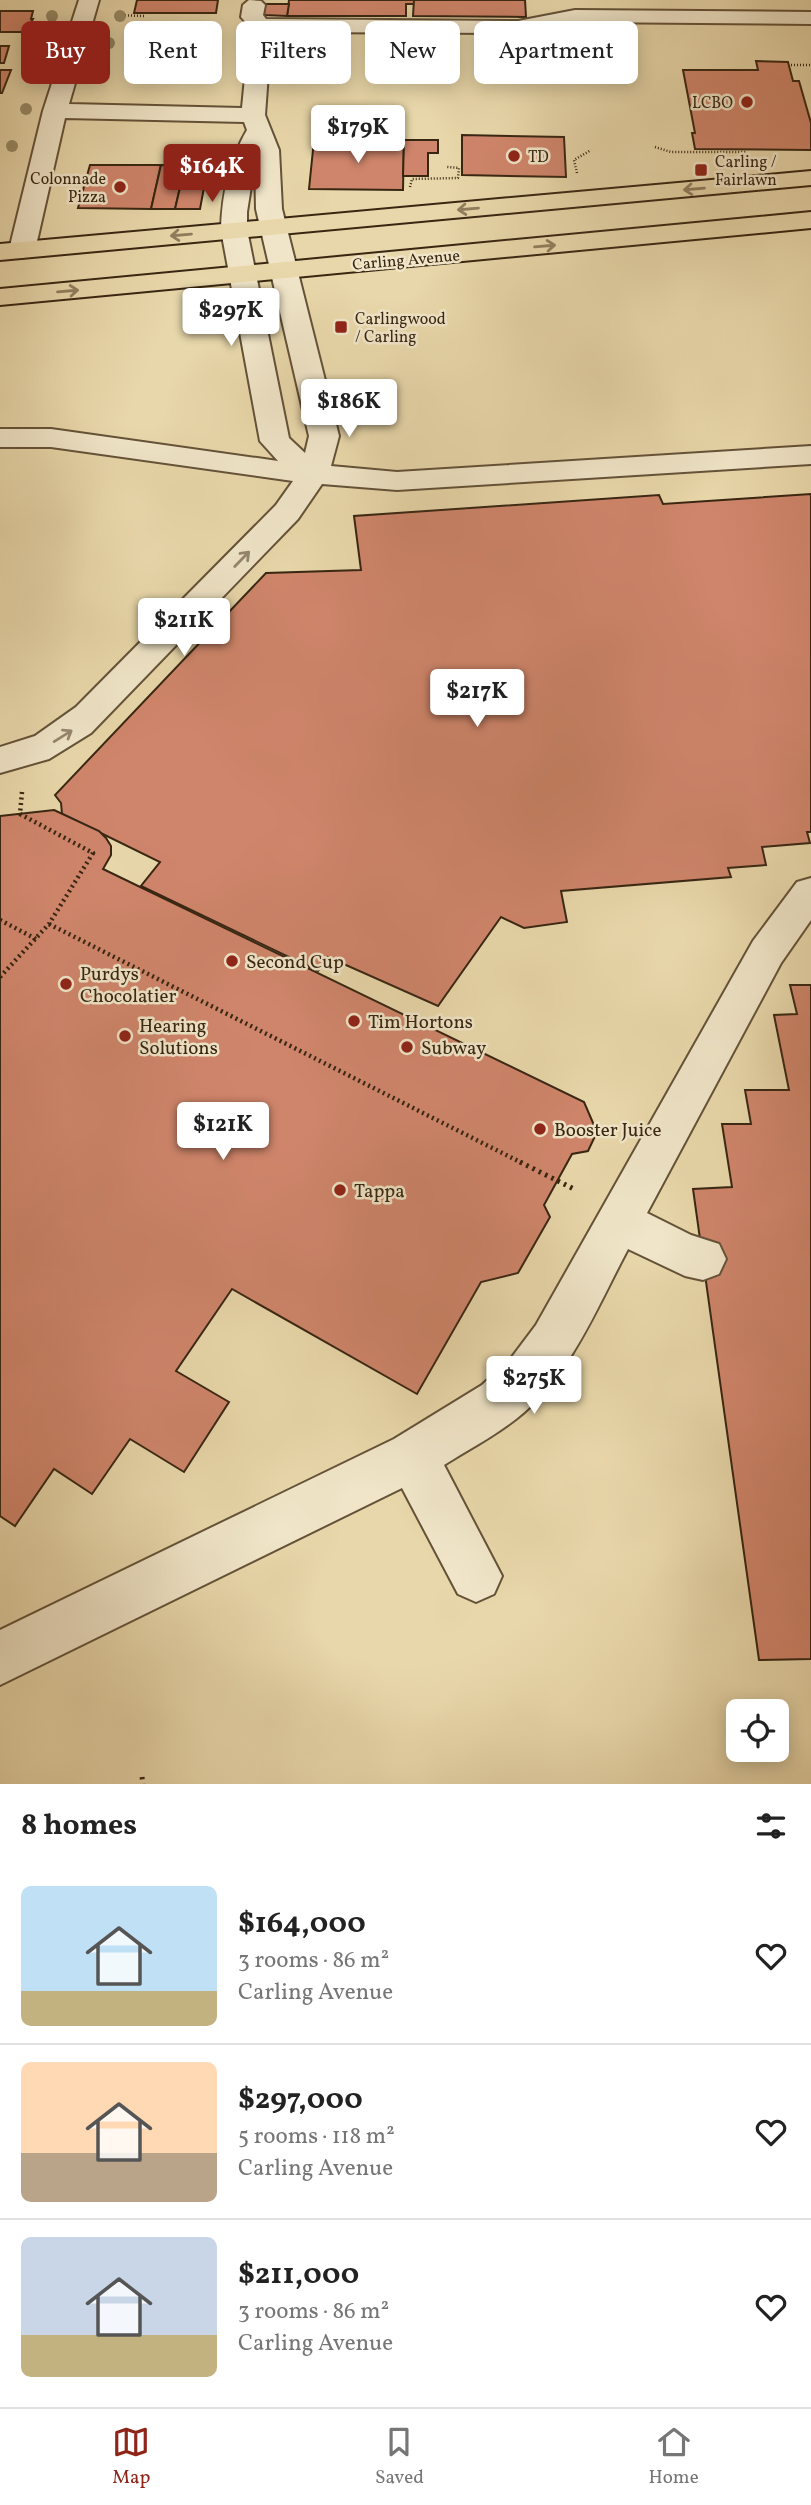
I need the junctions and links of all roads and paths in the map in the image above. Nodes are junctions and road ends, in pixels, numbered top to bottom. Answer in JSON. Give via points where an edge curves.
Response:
{"nodes":[{"id":1,"x":89,"y":0,"type":"edge"},
{"id":2,"x":255,"y":0,"type":"edge"},
{"id":3,"x":129,"y":15,"type":"dead end"},
{"id":4,"x":144,"y":16,"type":"dead end"},
{"id":5,"x":811,"y":19,"type":"edge"},
{"id":6,"x":256,"y":21,"type":"edge"},
{"id":7,"x":351,"y":26,"type":"edge"},
{"id":8,"x":791,"y":65,"type":"dead end"},
{"id":9,"x":811,"y":65,"type":"edge"},
{"id":10,"x":258,"y":84,"type":"edge"},
{"id":11,"x":55,"y":111,"type":"junction"},
{"id":12,"x":256,"y":123,"type":"junction"},
{"id":13,"x":655,"y":146,"type":"dead end"},
{"id":14,"x":591,"y":150,"type":"dead end"},
{"id":15,"x":748,"y":152,"type":"dead end"},
{"id":16,"x":447,"y":167,"type":"dead end"},
{"id":17,"x":578,"y":178,"type":"dead end"},
{"id":18,"x":811,"y":178,"type":"edge"},
{"id":19,"x":410,"y":189,"type":"dead end"},
{"id":20,"x":811,"y":220,"type":"edge"},
{"id":21,"x":273,"y":228,"type":"junction"},
{"id":22,"x":234,"y":230,"type":"junction"},
{"id":23,"x":811,"y":235,"type":"edge"},
{"id":24,"x":608,"y":240,"type":"junction"},
{"id":25,"x":11,"y":251,"type":"edge"},
{"id":26,"x":282,"y":270,"type":"junction"},
{"id":27,"x":241,"y":274,"type":"junction"},
{"id":28,"x":0,"y":297,"type":"edge"},
{"id":29,"x":0,"y":438,"type":"edge"},
{"id":30,"x":811,"y":455,"type":"edge"},
{"id":31,"x":314,"y":474,"type":"junction"},
{"id":32,"x":0,"y":760,"type":"edge"},
{"id":33,"x":22,"y":792,"type":"dead end"},
{"id":34,"x":811,"y":893,"type":"edge"},
{"id":35,"x":0,"y":920,"type":"edge"},
{"id":36,"x":49,"y":923,"type":"junction"},
{"id":37,"x":36,"y":939,"type":"junction"},
{"id":38,"x":0,"y":977,"type":"edge"},
{"id":39,"x":576,"y":1190,"type":"dead end"},
{"id":40,"x":620,"y":1222,"type":"junction"},
{"id":41,"x":703,"y":1259,"type":"dead end"},
{"id":42,"x":412,"y":1457,"type":"junction"},
{"id":43,"x":476,"y":1576,"type":"dead end"},
{"id":44,"x":0,"y":1658,"type":"edge"}],
"edges":[{"from":1,"to":11,"type":"street"},
{"from":2,"to":6,"type":"street","via":[[252,17]]},
{"from":3,"to":4,"type":"path"},
{"from":5,"to":7,"type":"street","via":[[575,16],[518,27]]},
{"from":8,"to":9,"type":"path"},
{"from":10,"to":12,"type":"street"},
{"from":11,"to":12,"type":"street"},
{"from":11,"to":25,"type":"street"},
{"from":12,"to":21,"type":"street","via":[[267,150]]},
{"from":12,"to":22,"type":"street","via":[[243,161]]},
{"from":13,"to":15,"type":"path","via":[[671,152]]},
{"from":14,"to":17,"type":"path","via":[[574,160]]},
{"from":16,"to":19,"type":"path","via":[[459,168],[458,178],[412,179]]},
{"from":18,"to":21,"type":"main road","one_way":true},
{"from":20,"to":24,"type":"main road","name":"Carling Avenue"},
{"from":21,"to":22,"type":"main road"},
{"from":21,"to":26,"type":"street"},
{"from":22,"to":25,"type":"main road","one_way":true},
{"from":22,"to":27,"type":"street"},
{"from":23,"to":24,"type":"main road"},
{"from":26,"to":24,"type":"main road","name":"Carling Avenue","one_way":true},
{"from":26,"to":27,"type":"main road","name":"Carling Avenue"},
{"from":26,"to":31,"type":"street","via":[[324,436]]},
{"from":28,"to":27,"type":"main road","name":"Carling Avenue","one_way":true},
{"from":27,"to":31,"type":"street","via":[[275,441]]},
{"from":29,"to":31,"type":"street","via":[[51,438]]},
{"from":30,"to":31,"type":"street","via":[[405,482]]},
{"from":32,"to":31,"type":"street","one_way":true,"via":[[42,747],[79,724],[287,512]]},
{"from":33,"to":36,"type":"path","via":[[20,814],[93,853]]},
{"from":34,"to":40,"type":"street","via":[[767,952]]},
{"from":35,"to":37,"type":"path"},
{"from":36,"to":37,"type":"path"},
{"from":36,"to":39,"type":"path"},
{"from":37,"to":38,"type":"path"},
{"from":40,"to":41,"type":"street","via":[[685,1255]]},
{"from":40,"to":42,"type":"street","via":[[575,1306],[529,1374],[499,1402]]},
{"from":42,"to":43,"type":"street"},
{"from":42,"to":44,"type":"street"}]}
